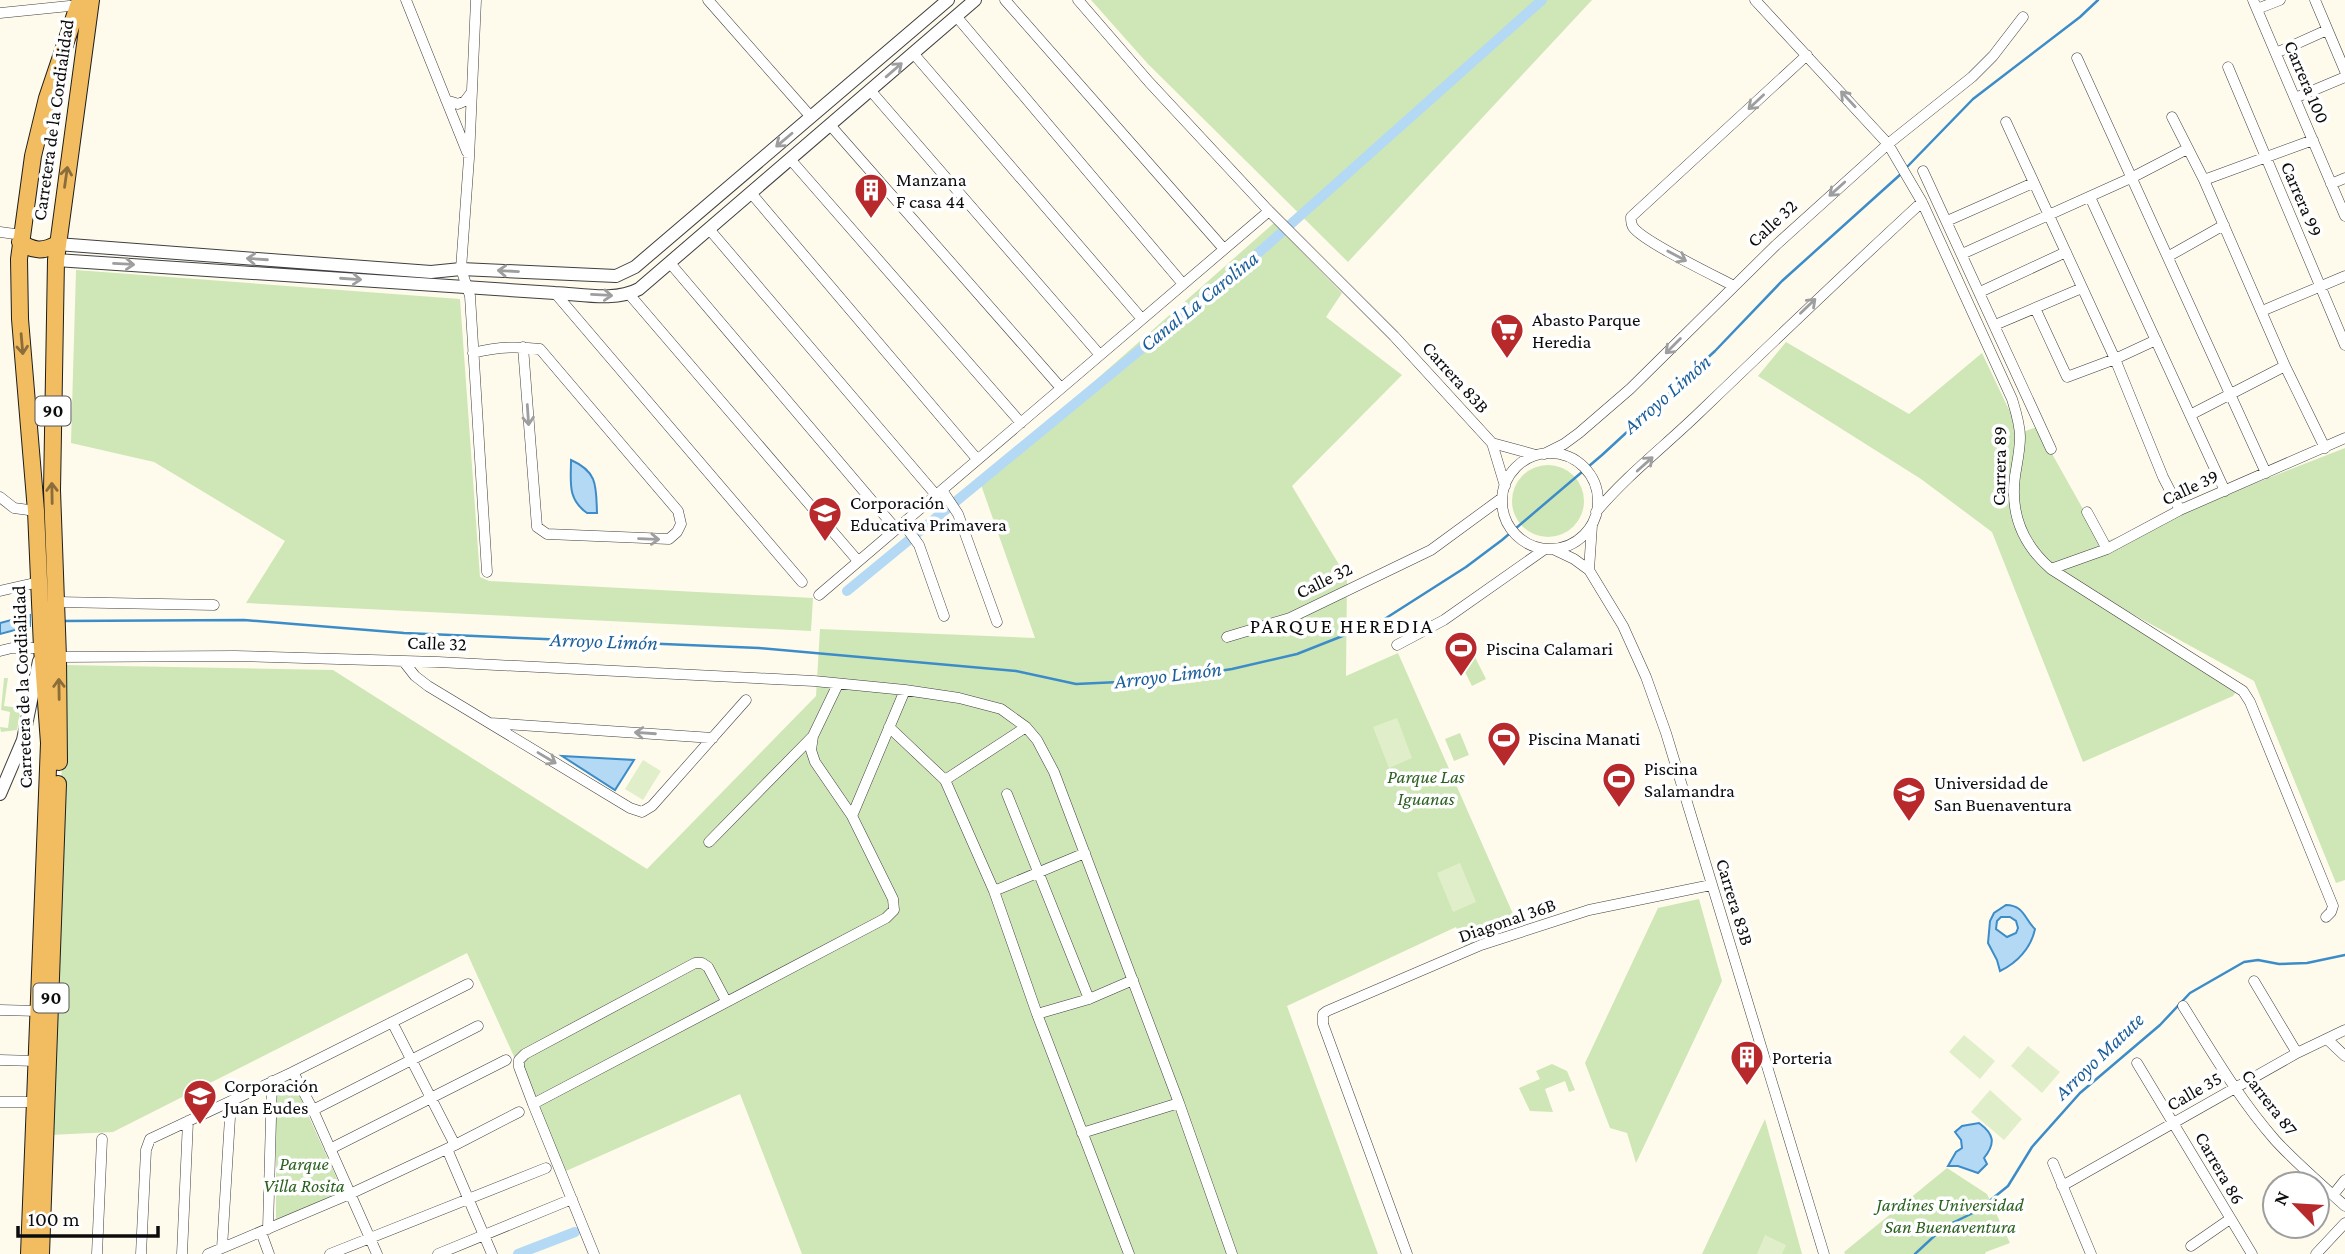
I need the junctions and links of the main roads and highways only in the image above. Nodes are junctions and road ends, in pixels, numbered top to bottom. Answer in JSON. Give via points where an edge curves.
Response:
{"nodes":[{"id":1,"x":83,"y":2,"type":"edge"},
{"id":2,"x":21,"y":238,"type":"junction"},
{"id":3,"x":57,"y":252,"type":"junction"},
{"id":4,"x":19,"y":259,"type":"junction"},
{"id":5,"x":48,"y":602,"type":"junction"},
{"id":6,"x":47,"y":640,"type":"junction"},
{"id":7,"x":39,"y":1252,"type":"edge"}],
"edges":[{"from":1,"to":2,"type":"highway","name":"Carretera de la Cordialidad","number":"90","via":[[47,98]]},
{"from":3,"to":1,"type":"highway","name":"Carretera de la Cordialidad","number":"90","one_way":true},
{"from":2,"to":3,"type":"highway","via":[[29,248]]},
{"from":2,"to":4,"type":"highway","name":"Carretera de la Cordialidad","number":"90"},
{"from":3,"to":4,"type":"highway"},
{"from":5,"to":3,"type":"highway","name":"Carretera de la Cordialidad","number":"90","one_way":true},
{"from":4,"to":5,"type":"highway","name":"Carretera de la Cordialidad","number":"90","one_way":true,"via":[[39,582]]},
{"from":5,"to":6,"type":"highway","name":"Carretera de la Cordialidad","number":"90"},
{"from":6,"to":7,"type":"highway","name":"Carretera de la Cordialidad","number":"90","via":[[49,743],[35,1102]]},
{"from":7,"to":6,"type":"highway","name":"Carretera de la Cordialidad","number":"90","one_way":true,"via":[[60,755],[58,656]]}]}
